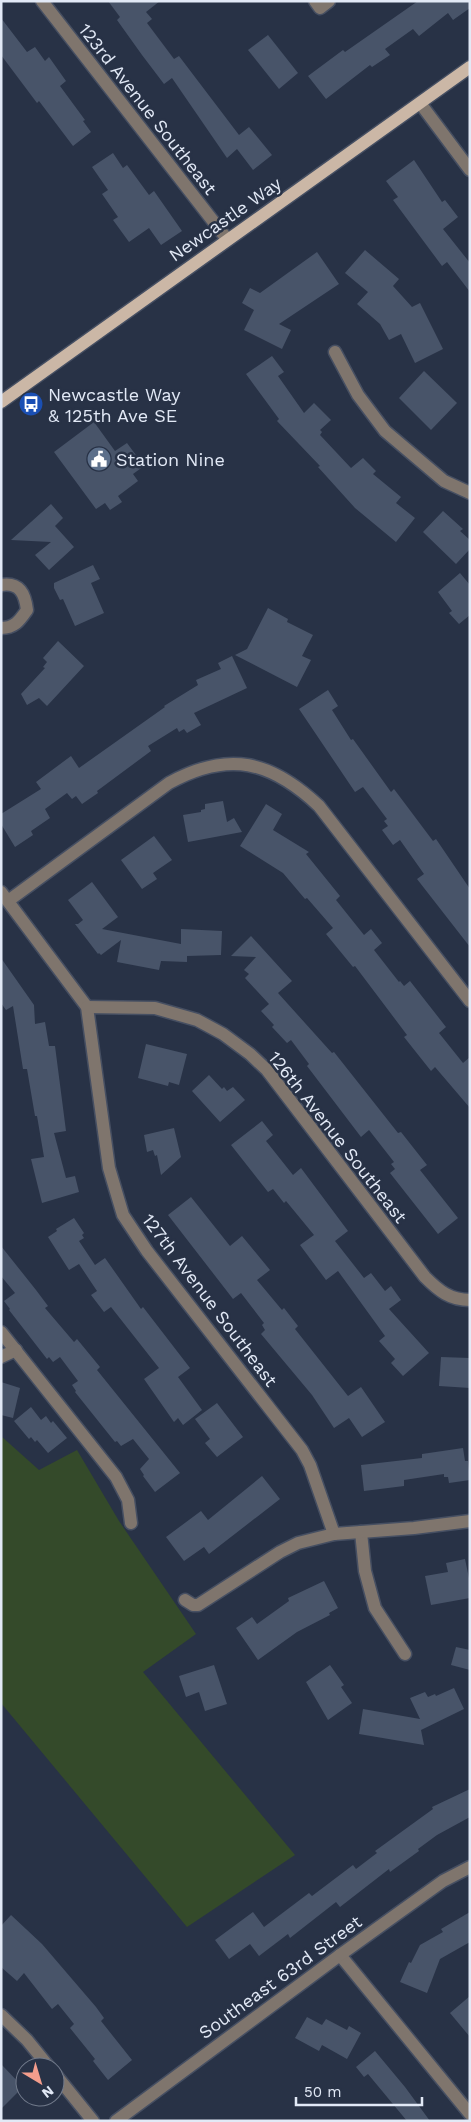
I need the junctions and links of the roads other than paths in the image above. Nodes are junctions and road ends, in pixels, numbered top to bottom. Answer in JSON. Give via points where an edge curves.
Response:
{"nodes":[{"id":1,"x":42,"y":1,"type":"edge"},
{"id":2,"x":470,"y":67,"type":"edge"},
{"id":3,"x":420,"y":103,"type":"junction"},
{"id":4,"x":470,"y":170,"type":"edge"},
{"id":5,"x":227,"y":239,"type":"junction"},
{"id":6,"x":335,"y":352,"type":"dead end"},
{"id":7,"x":1,"y":402,"type":"edge"},
{"id":8,"x":470,"y":493,"type":"edge"},
{"id":9,"x":1,"y":585,"type":"edge"},
{"id":10,"x":1,"y":628,"type":"edge"},
{"id":11,"x":5,"y":897,"type":"edge"},
{"id":12,"x":470,"y":1001,"type":"edge"},
{"id":13,"x":87,"y":1007,"type":"junction"},
{"id":14,"x":464,"y":1300,"type":"edge"},
{"id":15,"x":1,"y":1332,"type":"edge"},
{"id":16,"x":16,"y":1350,"type":"junction"},
{"id":17,"x":1,"y":1357,"type":"edge"},
{"id":18,"x":470,"y":1521,"type":"edge"},
{"id":19,"x":132,"y":1523,"type":"dead end"},
{"id":20,"x":361,"y":1532,"type":"junction"},
{"id":21,"x":334,"y":1534,"type":"junction"},
{"id":22,"x":184,"y":1600,"type":"dead end"},
{"id":23,"x":405,"y":1654,"type":"dead end"},
{"id":24,"x":470,"y":1867,"type":"edge"},
{"id":25,"x":340,"y":1955,"type":"junction"},
{"id":26,"x":1,"y":2014,"type":"edge"},
{"id":27,"x":41,"y":2057,"type":"edge"},
{"id":28,"x":65,"y":2086,"type":"edge"},
{"id":29,"x":470,"y":2114,"type":"edge"},
{"id":30,"x":93,"y":2121,"type":"edge"},
{"id":31,"x":116,"y":2121,"type":"edge"}],
"edges":[{"from":1,"to":5,"type":"street","name":"123rd Avenue Southeast"},
{"from":2,"to":3,"type":"main road","name":"Newcastle Way"},
{"from":3,"to":4,"type":"street"},
{"from":3,"to":5,"type":"main road","name":"Newcastle Way"},
{"from":5,"to":7,"type":"main road","name":"Newcastle Way"},
{"from":6,"to":8,"type":"street","via":[[358,395],[385,431],[444,481]]},
{"from":9,"to":10,"type":"street","via":[[14,585],[21,590],[27,610],[10,628]]},
{"from":11,"to":12,"type":"street","via":[[181,777],[208,766],[252,766],[286,779],[319,806]]},
{"from":11,"to":13,"type":"street","name":"127th Avenue Southeast"},
{"from":13,"to":14,"type":"street","name":"126th Avenue Southeast","via":[[163,1010],[197,1020],[250,1054],[267,1070],[425,1277],[437,1289]]},
{"from":13,"to":21,"type":"street","name":"127th Avenue Southeast","via":[[110,1168],[124,1215],[147,1251],[302,1450]]},
{"from":15,"to":16,"type":"street"},
{"from":16,"to":17,"type":"street"},
{"from":16,"to":19,"type":"street","via":[[116,1477],[128,1500]]},
{"from":18,"to":20,"type":"street"},
{"from":20,"to":21,"type":"street"},
{"from":20,"to":23,"type":"street","via":[[375,1608]]},
{"from":21,"to":22,"type":"street","via":[[298,1543],[280,1552],[198,1605]]},
{"from":24,"to":25,"type":"street","name":"Southeast 63rd Street","via":[[443,1881]]},
{"from":25,"to":29,"type":"street"},
{"from":25,"to":31,"type":"street","name":"Southeast 63rd Street"},
{"from":26,"to":27,"type":"street"},
{"from":28,"to":30,"type":"street"}]}
